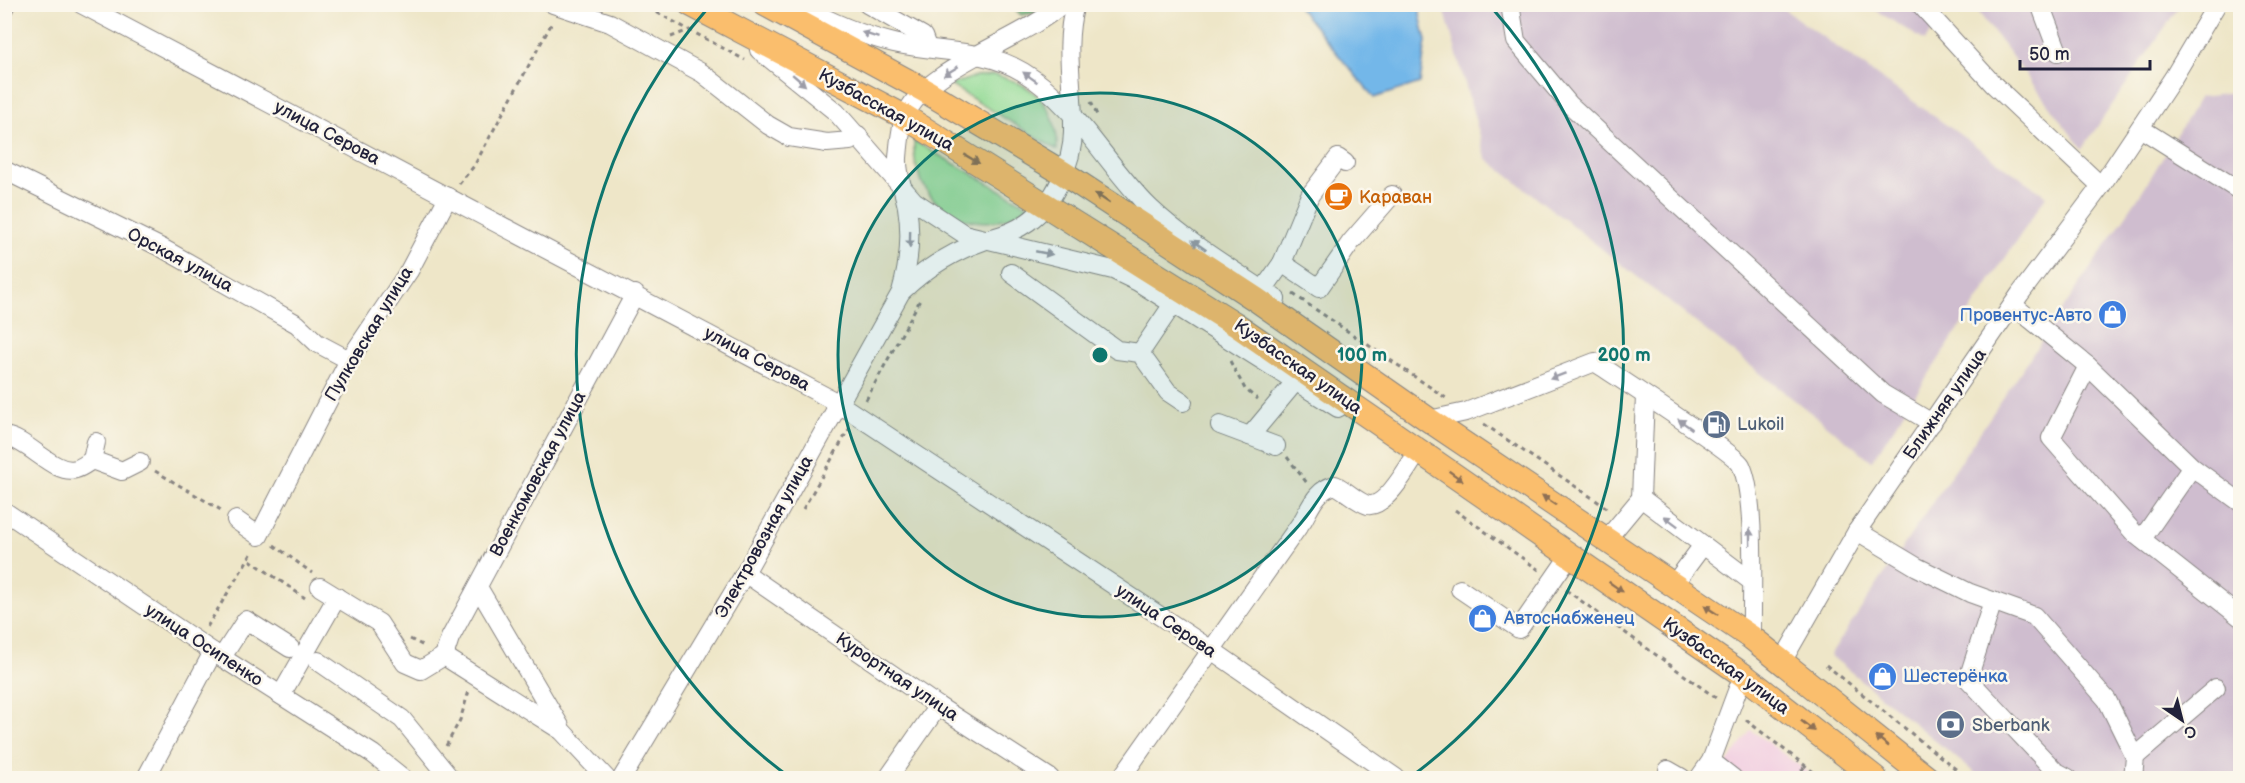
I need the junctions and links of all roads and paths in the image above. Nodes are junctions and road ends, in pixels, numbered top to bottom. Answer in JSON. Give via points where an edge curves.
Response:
{"nodes":[{"id":1,"x":81,"y":4,"type":"edge"},
{"id":2,"x":641,"y":4,"type":"edge"},
{"id":3,"x":765,"y":4,"type":"edge"},
{"id":4,"x":797,"y":4,"type":"edge"},
{"id":5,"x":867,"y":4,"type":"edge"},
{"id":6,"x":1062,"y":4,"type":"edge"},
{"id":7,"x":1075,"y":4,"type":"edge"},
{"id":8,"x":1510,"y":4,"type":"edge"},
{"id":9,"x":1920,"y":4,"type":"edge"},
{"id":10,"x":2217,"y":4,"type":"edge"},
{"id":11,"x":2039,"y":5,"type":"edge"},
{"id":12,"x":557,"y":6,"type":"edge"},
{"id":13,"x":695,"y":7,"type":"edge"},
{"id":14,"x":927,"y":47,"type":"junction"},
{"id":15,"x":2058,"y":52,"type":"dead end"},
{"id":16,"x":980,"y":56,"type":"junction"},
{"id":17,"x":748,"y":62,"type":"dead end"},
{"id":18,"x":924,"y":90,"type":"junction"},
{"id":19,"x":1071,"y":113,"type":"junction"},
{"id":20,"x":905,"y":117,"type":"junction"},
{"id":21,"x":2140,"y":128,"type":"junction"},
{"id":22,"x":858,"y":135,"type":"junction"},
{"id":23,"x":1346,"y":163,"type":"dead end"},
{"id":24,"x":4,"y":170,"type":"edge"},
{"id":25,"x":1063,"y":173,"type":"junction"},
{"id":26,"x":902,"y":186,"type":"junction"},
{"id":27,"x":2101,"y":186,"type":"junction"},
{"id":28,"x":2241,"y":191,"type":"edge"},
{"id":29,"x":1392,"y":195,"type":"dead end"},
{"id":30,"x":448,"y":196,"type":"junction"},
{"id":31,"x":1046,"y":204,"type":"junction"},
{"id":32,"x":987,"y":240,"type":"junction"},
{"id":33,"x":1282,"y":263,"type":"junction"},
{"id":34,"x":1011,"y":273,"type":"dead end"},
{"id":35,"x":1253,"y":290,"type":"junction"},
{"id":36,"x":901,"y":292,"type":"junction"},
{"id":37,"x":635,"y":294,"type":"junction"},
{"id":38,"x":1173,"y":304,"type":"junction"},
{"id":39,"x":2013,"y":306,"type":"junction"},
{"id":40,"x":1140,"y":353,"type":"junction"},
{"id":41,"x":349,"y":360,"type":"junction"},
{"id":42,"x":2088,"y":366,"type":"junction"},
{"id":43,"x":1295,"y":382,"type":"junction"},
{"id":44,"x":1645,"y":396,"type":"junction"},
{"id":45,"x":1183,"y":402,"type":"dead end"},
{"id":46,"x":838,"y":403,"type":"junction"},
{"id":47,"x":1429,"y":420,"type":"junction"},
{"id":48,"x":1932,"y":423,"type":"junction"},
{"id":49,"x":1220,"y":425,"type":"dead end"},
{"id":50,"x":4,"y":436,"type":"edge"},
{"id":51,"x":1250,"y":436,"type":"junction"},
{"id":52,"x":1276,"y":446,"type":"dead end"},
{"id":53,"x":1413,"y":447,"type":"junction"},
{"id":54,"x":140,"y":462,"type":"joint"},
{"id":55,"x":2192,"y":467,"type":"junction"},
{"id":56,"x":1641,"y":498,"type":"junction"},
{"id":57,"x":2241,"y":502,"type":"edge"},
{"id":58,"x":1455,"y":510,"type":"dead end"},
{"id":59,"x":7,"y":519,"type":"edge"},
{"id":60,"x":236,"y":520,"type":"joint"},
{"id":61,"x":1857,"y":531,"type":"junction"},
{"id":62,"x":259,"y":536,"type":"junction"},
{"id":63,"x":1607,"y":539,"type":"junction"},
{"id":64,"x":2142,"y":539,"type":"junction"},
{"id":65,"x":1703,"y":545,"type":"junction"},
{"id":66,"x":1570,"y":555,"type":"junction"},
{"id":67,"x":250,"y":560,"type":"junction"},
{"id":68,"x":745,"y":573,"type":"junction"},
{"id":69,"x":1547,"y":576,"type":"dead end"},
{"id":70,"x":1751,"y":581,"type":"junction"},
{"id":71,"x":1674,"y":584,"type":"junction"},
{"id":72,"x":320,"y":587,"type":"joint"},
{"id":73,"x":478,"y":587,"type":"junction"},
{"id":74,"x":1460,"y":589,"type":"dead end"},
{"id":75,"x":1566,"y":589,"type":"dead end"},
{"id":76,"x":337,"y":597,"type":"junction"},
{"id":77,"x":1993,"y":601,"type":"junction"},
{"id":78,"x":327,"y":614,"type":"junction"},
{"id":79,"x":2241,"y":617,"type":"edge"},
{"id":80,"x":1752,"y":638,"type":"junction"},
{"id":81,"x":290,"y":648,"type":"dead end"},
{"id":82,"x":211,"y":650,"type":"junction"},
{"id":83,"x":1210,"y":650,"type":"junction"},
{"id":84,"x":444,"y":656,"type":"junction"},
{"id":85,"x":1783,"y":660,"type":"junction"},
{"id":86,"x":318,"y":661,"type":"dead end"},
{"id":87,"x":1826,"y":665,"type":"dead end"},
{"id":88,"x":474,"y":675,"type":"junction"},
{"id":89,"x":1743,"y":675,"type":"junction"},
{"id":90,"x":2216,"y":688,"type":"dead end"},
{"id":91,"x":281,"y":695,"type":"junction"},
{"id":92,"x":938,"y":706,"type":"junction"},
{"id":93,"x":1730,"y":709,"type":"junction"},
{"id":94,"x":562,"y":731,"type":"junction"},
{"id":95,"x":2135,"y":757,"type":"junction"},
{"id":96,"x":438,"y":761,"type":"junction"},
{"id":97,"x":1711,"y":761,"type":"junction"},
{"id":98,"x":1805,"y":766,"type":"junction"},
{"id":99,"x":146,"y":778,"type":"edge"},
{"id":100,"x":404,"y":778,"type":"edge"},
{"id":101,"x":450,"y":778,"type":"edge"},
{"id":102,"x":606,"y":778,"type":"edge"},
{"id":103,"x":622,"y":778,"type":"edge"},
{"id":104,"x":888,"y":778,"type":"edge"},
{"id":105,"x":1050,"y":778,"type":"edge"},
{"id":106,"x":1121,"y":778,"type":"edge"},
{"id":107,"x":1396,"y":778,"type":"edge"},
{"id":108,"x":1699,"y":778,"type":"edge"},
{"id":109,"x":1733,"y":778,"type":"edge"},
{"id":110,"x":1796,"y":778,"type":"edge"},
{"id":111,"x":1821,"y":778,"type":"edge"},
{"id":112,"x":1875,"y":778,"type":"edge"},
{"id":113,"x":1927,"y":778,"type":"edge"},
{"id":114,"x":1967,"y":778,"type":"edge"},
{"id":115,"x":2068,"y":778,"type":"edge"},
{"id":116,"x":2133,"y":778,"type":"edge"}],
"edges":[{"from":1,"to":30,"type":"street","name":"улица Серова"},
{"from":2,"to":17,"type":"path"},
{"from":3,"to":18,"type":"main road","name":"Кузбасская улица"},
{"from":14,"to":4,"type":"street","one_way":true,"via":[[895,43],[830,22]]},
{"from":5,"to":14,"type":"street","via":[[923,36]]},
{"from":6,"to":16,"type":"street"},
{"from":7,"to":19,"type":"street","via":[[1067,51]]},
{"from":8,"to":48,"type":"street","via":[[1516,40],[1569,104],[1883,394]]},
{"from":9,"to":27,"type":"street","via":[[1993,84]]},
{"from":10,"to":21,"type":"street","name":"Ближняя улица"},
{"from":11,"to":15,"type":"street"},
{"from":12,"to":22,"type":"street","name":"Кузбасская улица","via":[[610,23],[702,73],[789,137],[827,143],[850,141]]},
{"from":12,"to":30,"type":"path","via":[[474,166]]},
{"from":13,"to":20,"type":"main road","name":"Кузбасская улица"},
{"from":13,"to":22,"type":"street","one_way":true,"via":[[790,72]]},
{"from":14,"to":16,"type":"street"},
{"from":16,"to":18,"type":"street","one_way":true},
{"from":19,"to":16,"type":"street","one_way":true,"via":[[1021,71]]},
{"from":18,"to":20,"type":"street"},
{"from":18,"to":25,"type":"main road","name":"Кузбасская улица"},
{"from":19,"to":25,"type":"street","via":[[1072,146]]},
{"from":35,"to":19,"type":"street","one_way":true,"via":[[1150,208]]},
{"from":20,"to":26,"type":"street","via":[[898,159]]},
{"from":20,"to":31,"type":"main road","name":"Кузбасская улица","one_way":true},
{"from":21,"to":27,"type":"street","name":"Ближняя улица"},
{"from":21,"to":28,"type":"street"},
{"from":22,"to":26,"type":"street"},
{"from":23,"to":33,"type":"street","via":[[1338,158],[1311,195]]},
{"from":24,"to":41,"type":"street","name":"Орская улица","via":[[162,248],[297,324],[317,343]]},
{"from":25,"to":31,"type":"street"},
{"from":35,"to":25,"type":"main road","name":"Кузбасская улица","one_way":true},
{"from":26,"to":32,"type":"street","via":[[914,201],[942,221],[964,234]]},
{"from":26,"to":36,"type":"street","one_way":true,"via":[[910,239],[908,270]]},
{"from":27,"to":39,"type":"street","name":"Ближняя улица"},
{"from":29,"to":33,"type":"street","via":[[1351,242],[1319,288]]},
{"from":30,"to":37,"type":"street","name":"улица Серова"},
{"from":30,"to":41,"type":"street","name":"Пулковская улица","via":[[409,271]]},
{"from":31,"to":32,"type":"street","via":[[1010,234]]},
{"from":31,"to":53,"type":"main road","name":"Кузбасская улица","via":[[1235,324]]},
{"from":32,"to":36,"type":"street","via":[[945,256]]},
{"from":32,"to":38,"type":"street","one_way":true,"via":[[1113,270]]},
{"from":33,"to":35,"type":"street"},
{"from":34,"to":40,"type":"street","via":[[1117,351]]},
{"from":35,"to":47,"type":"main road","name":"Кузбасская улица"},
{"from":36,"to":46,"type":"street","name":"Электровозная улица"},
{"from":37,"to":46,"type":"street","name":"улица Серова"},
{"from":37,"to":73,"type":"street","name":"Военкомовская улица"},
{"from":38,"to":40,"type":"street"},
{"from":38,"to":43,"type":"street"},
{"from":39,"to":42,"type":"street"},
{"from":39,"to":48,"type":"street","name":"Ближняя улица"},
{"from":40,"to":45,"type":"street","via":[[1168,392]]},
{"from":41,"to":62,"type":"street","name":"Пулковская улица"},
{"from":42,"to":55,"type":"street"},
{"from":42,"to":64,"type":"street","via":[[2051,438]]},
{"from":43,"to":51,"type":"street"},
{"from":43,"to":53,"type":"street"},
{"from":44,"to":47,"type":"street","one_way":true,"via":[[1595,362],[1466,412]]},
{"from":44,"to":56,"type":"street"},
{"from":70,"to":44,"type":"street","one_way":true,"via":[[1749,494],[1740,462]]},
{"from":46,"to":68,"type":"street","name":"Электровозная улица"},
{"from":46,"to":83,"type":"street","name":"улица Серова"},
{"from":63,"to":47,"type":"main road","name":"Кузбасская улица","one_way":true},
{"from":48,"to":61,"type":"street","name":"Ближняя улица"},
{"from":49,"to":51,"type":"street"},
{"from":50,"to":54,"type":"street","via":[[17,439],[62,470],[75,470],[94,451],[122,471]]},
{"from":51,"to":52,"type":"street"},
{"from":53,"to":66,"type":"main road","name":"Кузбасская улица","one_way":true},
{"from":53,"to":83,"type":"street","via":[[1387,496],[1376,504],[1367,505],[1335,485],[1324,488]]},
{"from":54,"to":60,"type":"path"},
{"from":55,"to":57,"type":"street"},
{"from":55,"to":64,"type":"street"},
{"from":56,"to":63,"type":"street"},
{"from":65,"to":56,"type":"street","one_way":true},
{"from":58,"to":69,"type":"path"},
{"from":59,"to":82,"type":"street","name":"улица Осипенко"},
{"from":60,"to":62,"type":"street"},
{"from":61,"to":77,"type":"street","via":[[1917,567]]},
{"from":61,"to":85,"type":"street","name":"Ближняя улица"},
{"from":62,"to":67,"type":"path"},
{"from":62,"to":72,"type":"path","via":[[310,569]]},
{"from":63,"to":71,"type":"main road","name":"Кузбасская улица"},
{"from":64,"to":79,"type":"street"},
{"from":65,"to":70,"type":"street"},
{"from":65,"to":71,"type":"street"},
{"from":66,"to":74,"type":"street","via":[[1518,629]]},
{"from":66,"to":89,"type":"main road","name":"Кузбасская улица","one_way":true},
{"from":67,"to":78,"type":"path"},
{"from":67,"to":82,"type":"path"},
{"from":68,"to":92,"type":"street","name":"Курортная улица"},
{"from":68,"to":103,"type":"street","name":"Электровозная улица"},
{"from":70,"to":80,"type":"street"},
{"from":80,"to":71,"type":"main road","name":"Кузбасская улица","one_way":true},
{"from":72,"to":76,"type":"street"},
{"from":73,"to":84,"type":"street","name":"Военкомовская улица"},
{"from":73,"to":94,"type":"street"},
{"from":75,"to":93,"type":"path"},
{"from":76,"to":78,"type":"street"},
{"from":76,"to":84,"type":"street","via":[[379,623],[405,663],[421,670]]},
{"from":77,"to":95,"type":"street","via":[[2034,616],[2107,700]]},
{"from":77,"to":115,"type":"street","via":[[1968,679],[2055,771]]},
{"from":78,"to":91,"type":"street"},
{"from":80,"to":85,"type":"main road","name":"Кузбасская улица"},
{"from":81,"to":82,"type":"street","via":[[246,620]]},
{"from":82,"to":91,"type":"street","name":"улица Осипенко"},
{"from":82,"to":99,"type":"street"},
{"from":83,"to":106,"type":"street"},
{"from":83,"to":107,"type":"street","name":"улица Серова"},
{"from":84,"to":88,"type":"street"},
{"from":113,"to":85,"type":"main road","name":"Кузбасская улица","one_way":true},
{"from":86,"to":96,"type":"street","via":[[402,718]]},
{"from":87,"to":114,"type":"path"},
{"from":88,"to":94,"type":"street"},
{"from":88,"to":96,"type":"path","via":[[460,720]]},
{"from":89,"to":93,"type":"street"},
{"from":89,"to":112,"type":"main road","name":"Кузбасская улица","one_way":true},
{"from":90,"to":95,"type":"street"},
{"from":91,"to":100,"type":"street","name":"улица Осипенко"},
{"from":92,"to":104,"type":"street"},
{"from":92,"to":105,"type":"street","name":"Курортная улица"},
{"from":93,"to":97,"type":"street"},
{"from":93,"to":98,"type":"path"},
{"from":94,"to":102,"type":"street"},
{"from":95,"to":116,"type":"street"},
{"from":96,"to":101,"type":"street"},
{"from":97,"to":108,"type":"street"},
{"from":97,"to":109,"type":"street"},
{"from":98,"to":110,"type":"path"},
{"from":98,"to":111,"type":"path"}]}
